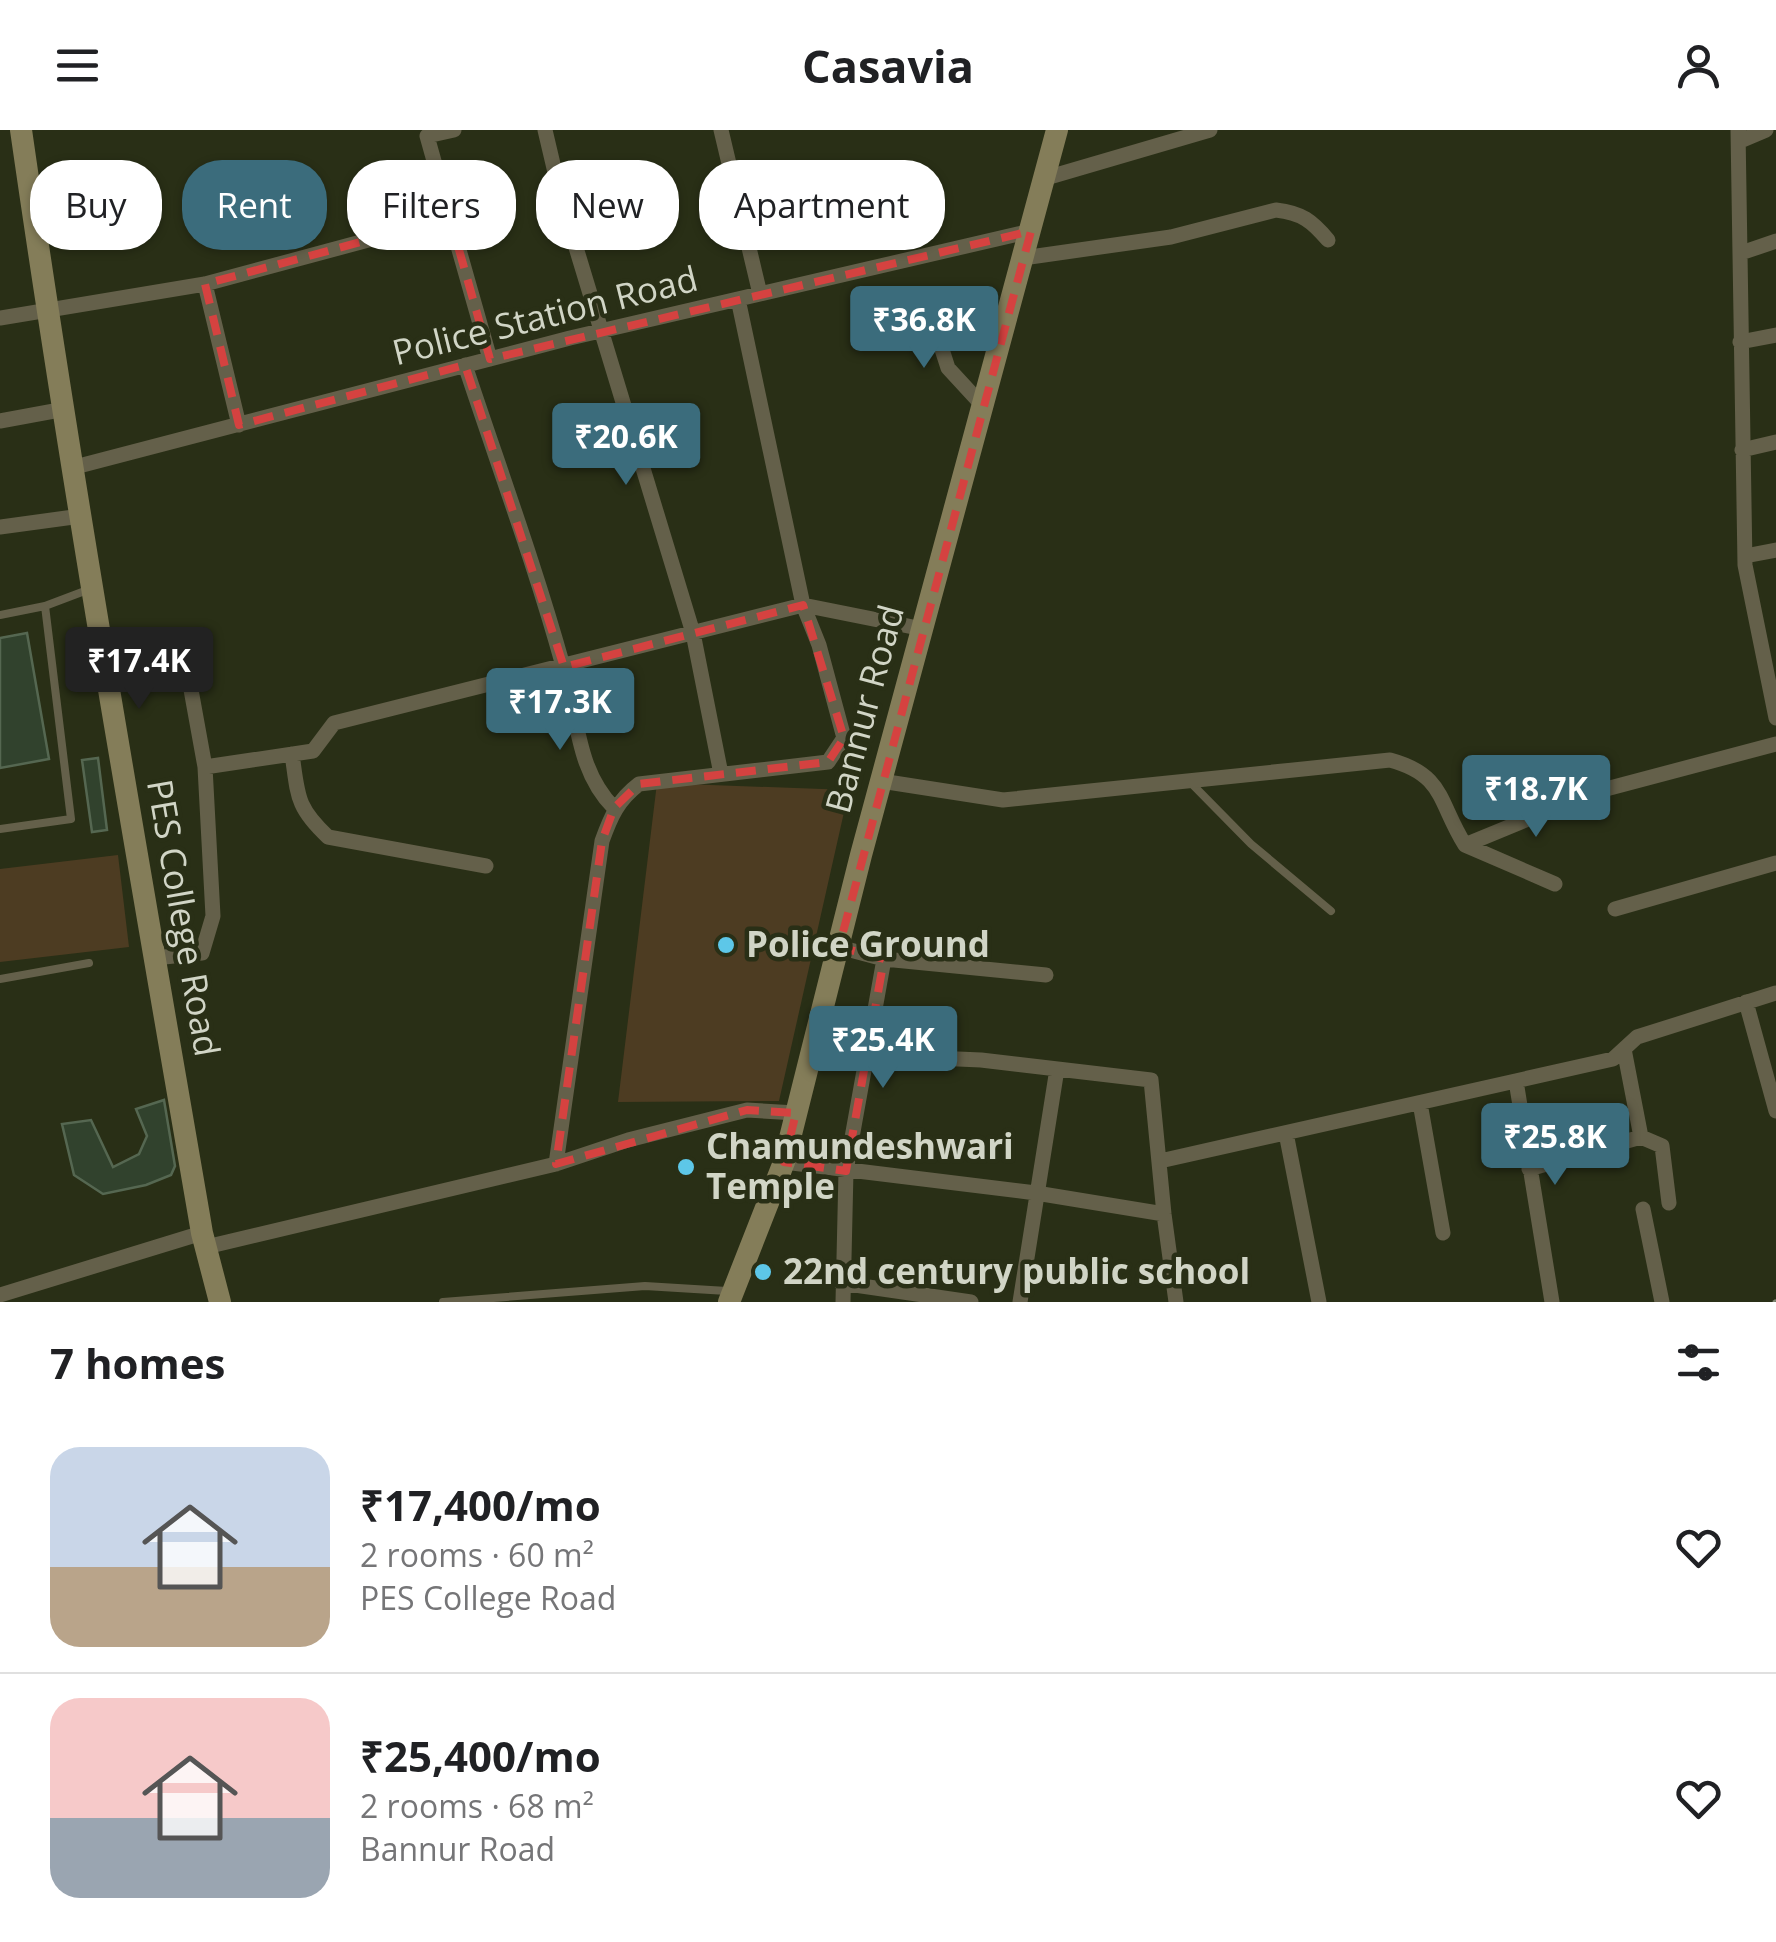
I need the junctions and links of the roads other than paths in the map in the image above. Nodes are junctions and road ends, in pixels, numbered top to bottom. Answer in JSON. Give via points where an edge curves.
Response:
{"nodes":[{"id":1,"x":454,"y":130,"type":"edge"},
{"id":2,"x":546,"y":130,"type":"edge"},
{"id":3,"x":720,"y":130,"type":"edge"},
{"id":4,"x":1057,"y":130,"type":"edge"},
{"id":5,"x":1210,"y":130,"type":"edge"},
{"id":6,"x":1766,"y":130,"type":"edge"},
{"id":7,"x":19,"y":131,"type":"edge"},
{"id":8,"x":1739,"y":136,"type":"edge"},
{"id":9,"x":434,"y":160,"type":"edge"},
{"id":10,"x":1046,"y":178,"type":"junction"},
{"id":11,"x":1031,"y":231,"type":"junction"},
{"id":12,"x":1328,"y":240,"type":"dead end"},
{"id":13,"x":1776,"y":241,"type":"edge"},
{"id":14,"x":347,"y":246,"type":"edge"},
{"id":15,"x":459,"y":250,"type":"edge"},
{"id":16,"x":1741,"y":252,"type":"junction"},
{"id":17,"x":1023,"y":258,"type":"junction"},
{"id":18,"x":205,"y":284,"type":"junction"},
{"id":19,"x":760,"y":294,"type":"junction"},
{"id":20,"x":738,"y":298,"type":"junction"},
{"id":21,"x":890,"y":309,"type":"dead end"},
{"id":22,"x":46,"y":312,"type":"junction"},
{"id":23,"x":0,"y":318,"type":"edge"},
{"id":24,"x":603,"y":331,"type":"junction"},
{"id":25,"x":1776,"y":334,"type":"edge"},
{"id":26,"x":1740,"y":342,"type":"junction"},
{"id":27,"x":490,"y":359,"type":"junction"},
{"id":28,"x":466,"y":366,"type":"junction"},
{"id":29,"x":983,"y":406,"type":"junction"},
{"id":30,"x":66,"y":409,"type":"junction"},
{"id":31,"x":0,"y":421,"type":"edge"},
{"id":32,"x":239,"y":425,"type":"junction"},
{"id":33,"x":1776,"y":442,"type":"edge"},
{"id":34,"x":1742,"y":450,"type":"junction"},
{"id":35,"x":75,"y":468,"type":"junction"},
{"id":36,"x":81,"y":516,"type":"junction"},
{"id":37,"x":0,"y":527,"type":"edge"},
{"id":38,"x":1776,"y":550,"type":"edge"},
{"id":39,"x":1745,"y":556,"type":"junction"},
{"id":40,"x":90,"y":589,"type":"junction"},
{"id":41,"x":804,"y":605,"type":"junction"},
{"id":42,"x":46,"y":606,"type":"junction"},
{"id":43,"x":0,"y":614,"type":"edge"},
{"id":44,"x":923,"y":629,"type":"junction"},
{"id":45,"x":692,"y":633,"type":"junction"},
{"id":46,"x":182,"y":640,"type":"dead end"},
{"id":47,"x":564,"y":668,"type":"junction"},
{"id":48,"x":1772,"y":679,"type":"edge"},
{"id":49,"x":1776,"y":718,"type":"edge"},
{"id":50,"x":1776,"y":744,"type":"edge"},
{"id":51,"x":292,"y":754,"type":"junction"},
{"id":52,"x":205,"y":767,"type":"junction"},
{"id":53,"x":721,"y":774,"type":"junction"},
{"id":54,"x":1189,"y":780,"type":"junction"},
{"id":55,"x":881,"y":781,"type":"junction"},
{"id":56,"x":614,"y":808,"type":"junction"},
{"id":57,"x":0,"y":829,"type":"edge"},
{"id":58,"x":1465,"y":845,"type":"junction"},
{"id":59,"x":1776,"y":863,"type":"edge"},
{"id":60,"x":486,"y":866,"type":"dead end"},
{"id":61,"x":1555,"y":884,"type":"dead end"},
{"id":62,"x":1615,"y":909,"type":"dead end"},
{"id":63,"x":1330,"y":911,"type":"dead end"},
{"id":64,"x":839,"y":948,"type":"junction"},
{"id":65,"x":155,"y":958,"type":"junction"},
{"id":66,"x":884,"y":959,"type":"junction"},
{"id":67,"x":89,"y":963,"type":"dead end"},
{"id":68,"x":1046,"y":976,"type":"dead end"},
{"id":69,"x":0,"y":979,"type":"edge"},
{"id":70,"x":1776,"y":993,"type":"edge"},
{"id":71,"x":1746,"y":1002,"type":"junction"},
{"id":72,"x":1624,"y":1049,"type":"junction"},
{"id":73,"x":866,"y":1055,"type":"junction"},
{"id":74,"x":1057,"y":1069,"type":"junction"},
{"id":75,"x":1516,"y":1081,"type":"junction"},
{"id":76,"x":1420,"y":1103,"type":"junction"},
{"id":77,"x":1776,"y":1111,"type":"edge"},
{"id":78,"x":796,"y":1113,"type":"junction"},
{"id":79,"x":1286,"y":1133,"type":"junction"},
{"id":80,"x":1641,"y":1137,"type":"junction"},
{"id":81,"x":1160,"y":1161,"type":"junction"},
{"id":82,"x":784,"y":1162,"type":"junction"},
{"id":83,"x":556,"y":1164,"type":"junction"},
{"id":84,"x":1529,"y":1169,"type":"junction"},
{"id":85,"x":846,"y":1170,"type":"junction"},
{"id":86,"x":1036,"y":1194,"type":"junction"},
{"id":87,"x":1669,"y":1203,"type":"dead end"},
{"id":88,"x":1643,"y":1209,"type":"dead end"},
{"id":89,"x":1164,"y":1214,"type":"junction"},
{"id":90,"x":1443,"y":1233,"type":"dead end"},
{"id":91,"x":204,"y":1240,"type":"junction"},
{"id":92,"x":842,"y":1284,"type":"junction"},
{"id":93,"x":0,"y":1294,"type":"edge"},
{"id":94,"x":730,"y":1297,"type":"edge"},
{"id":95,"x":220,"y":1302,"type":"edge"},
{"id":96,"x":443,"y":1302,"type":"edge"},
{"id":97,"x":843,"y":1302,"type":"edge"},
{"id":98,"x":971,"y":1302,"type":"edge"},
{"id":99,"x":1020,"y":1302,"type":"edge"},
{"id":100,"x":1176,"y":1302,"type":"edge"},
{"id":101,"x":1319,"y":1302,"type":"edge"},
{"id":102,"x":1552,"y":1302,"type":"edge"},
{"id":103,"x":1662,"y":1302,"type":"edge"}],
"edges":[{"from":1,"to":9,"type":"street","via":[[427,136]]},
{"from":2,"to":24,"type":"street"},
{"from":3,"to":19,"type":"street"},
{"from":4,"to":10,"type":"main road","name":"Bannur Road"},
{"from":5,"to":10,"type":"street"},
{"from":6,"to":8,"type":"street"},
{"from":7,"to":22,"type":"main road","name":"PES College Road"},
{"from":8,"to":16,"type":"street"},
{"from":10,"to":11,"type":"main road","name":"Bannur Road"},
{"from":11,"to":17,"type":"main road","name":"Bannur Road"},
{"from":11,"to":19,"type":"street","name":"Police Station Road"},
{"from":12,"to":17,"type":"street","via":[[1310,220],[1276,210],[1171,237]]},
{"from":13,"to":16,"type":"street"},
{"from":14,"to":18,"type":"street"},
{"from":15,"to":27,"type":"street"},
{"from":16,"to":26,"type":"street"},
{"from":17,"to":29,"type":"main road","name":"Bannur Road"},
{"from":18,"to":22,"type":"street"},
{"from":18,"to":32,"type":"street"},
{"from":19,"to":20,"type":"street","name":"Police Station Road"},
{"from":20,"to":24,"type":"street","name":"Police Station Road"},
{"from":20,"to":41,"type":"street"},
{"from":21,"to":29,"type":"street","via":[[937,334],[948,368]]},
{"from":22,"to":23,"type":"street"},
{"from":22,"to":30,"type":"main road","name":"PES College Road"},
{"from":24,"to":27,"type":"street","name":"Police Station Road"},
{"from":24,"to":45,"type":"street"},
{"from":25,"to":26,"type":"street"},
{"from":26,"to":34,"type":"street"},
{"from":27,"to":28,"type":"street","name":"Police Station Road"},
{"from":28,"to":32,"type":"street","name":"Police Station Road"},
{"from":28,"to":47,"type":"street"},
{"from":29,"to":44,"type":"main road","name":"Bannur Road"},
{"from":30,"to":31,"type":"street"},
{"from":30,"to":35,"type":"main road","name":"PES College Road"},
{"from":32,"to":35,"type":"street","name":"Police Station Road"},
{"from":33,"to":34,"type":"street"},
{"from":34,"to":39,"type":"street"},
{"from":35,"to":36,"type":"main road","name":"PES College Road"},
{"from":36,"to":37,"type":"street"},
{"from":36,"to":40,"type":"main road","name":"PES College Road"},
{"from":38,"to":39,"type":"street"},
{"from":39,"to":48,"type":"street"},
{"from":40,"to":42,"type":"lane"},
{"from":40,"to":65,"type":"main road","name":"PES College Road"},
{"from":41,"to":44,"type":"street"},
{"from":41,"to":45,"type":"street"},
{"from":41,"to":53,"type":"street","via":[[844,738],[828,762]]},
{"from":42,"to":43,"type":"lane"},
{"from":42,"to":57,"type":"lane","via":[[70,819]]},
{"from":44,"to":55,"type":"main road","name":"Bannur Road"},
{"from":45,"to":47,"type":"street"},
{"from":45,"to":53,"type":"street"},
{"from":46,"to":52,"type":"street"},
{"from":47,"to":51,"type":"street","via":[[334,724],[313,751]]},
{"from":47,"to":56,"type":"street","via":[[588,774]]},
{"from":48,"to":49,"type":"street"},
{"from":50,"to":58,"type":"street","via":[[1591,793]]},
{"from":51,"to":52,"type":"street"},
{"from":51,"to":60,"type":"street","via":[[300,803],[328,837]]},
{"from":52,"to":65,"type":"street","via":[[213,916],[202,952]]},
{"from":53,"to":56,"type":"street","via":[[639,784]]},
{"from":54,"to":55,"type":"street","via":[[1002,800]]},
{"from":54,"to":58,"type":"street","via":[[1390,760],[1432,780]]},
{"from":54,"to":63,"type":"lane"},
{"from":55,"to":64,"type":"main road","name":"Bannur Road"},
{"from":56,"to":83,"type":"street","via":[[602,840]]},
{"from":58,"to":61,"type":"street"},
{"from":59,"to":62,"type":"street"},
{"from":64,"to":66,"type":"street"},
{"from":64,"to":78,"type":"main road","name":"Bannur Road"},
{"from":65,"to":91,"type":"main road","name":"PES College Road"},
{"from":66,"to":68,"type":"street"},
{"from":66,"to":73,"type":"street"},
{"from":67,"to":69,"type":"lane"},
{"from":70,"to":71,"type":"street"},
{"from":71,"to":72,"type":"street","via":[[1637,1037]]},
{"from":71,"to":77,"type":"street"},
{"from":72,"to":75,"type":"street","via":[[1613,1059]]},
{"from":72,"to":80,"type":"street"},
{"from":73,"to":74,"type":"street"},
{"from":73,"to":85,"type":"street"},
{"from":74,"to":81,"type":"street","via":[[1151,1080]]},
{"from":74,"to":86,"type":"street"},
{"from":75,"to":76,"type":"street"},
{"from":75,"to":84,"type":"street"},
{"from":76,"to":79,"type":"street"},
{"from":76,"to":90,"type":"street"},
{"from":78,"to":82,"type":"main road","name":"Bannur Road"},
{"from":78,"to":83,"type":"street","via":[[747,1110]]},
{"from":79,"to":81,"type":"street"},
{"from":79,"to":101,"type":"street"},
{"from":80,"to":84,"type":"street"},
{"from":80,"to":87,"type":"street","via":[[1662,1146]]},
{"from":81,"to":89,"type":"street"},
{"from":82,"to":85,"type":"street"},
{"from":82,"to":94,"type":"main road","name":"Bannur Road"},
{"from":83,"to":91,"type":"street"},
{"from":84,"to":102,"type":"street"},
{"from":85,"to":86,"type":"street"},
{"from":85,"to":92,"type":"street"},
{"from":86,"to":89,"type":"street"},
{"from":86,"to":99,"type":"street"},
{"from":88,"to":103,"type":"street"},
{"from":89,"to":100,"type":"street"},
{"from":91,"to":93,"type":"street"},
{"from":91,"to":95,"type":"main road","name":"PES College Road"},
{"from":92,"to":97,"type":"street"},
{"from":92,"to":98,"type":"street"},
{"from":94,"to":96,"type":"lane","via":[[645,1286]]}]}
